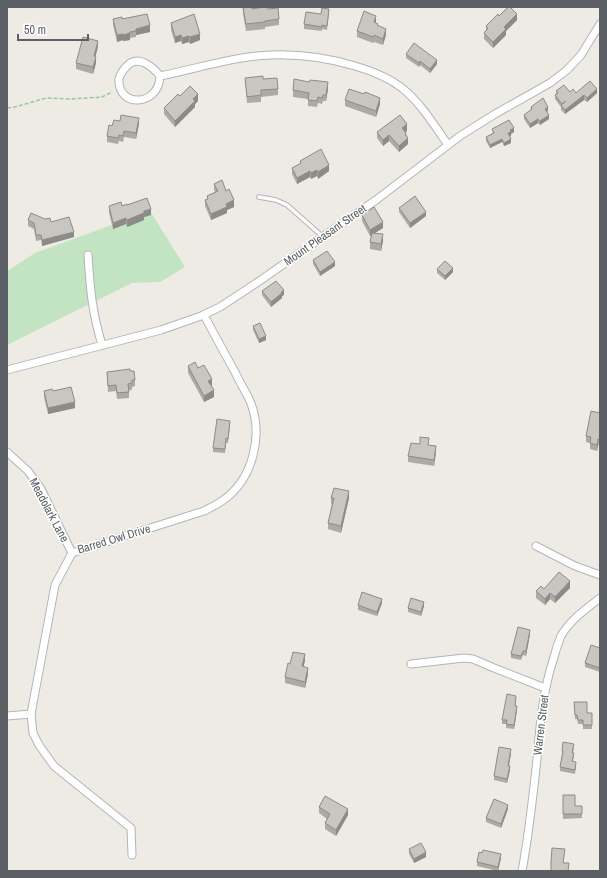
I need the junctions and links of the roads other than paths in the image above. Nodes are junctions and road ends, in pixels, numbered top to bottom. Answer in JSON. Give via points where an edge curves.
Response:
{"nodes":[{"id":1,"x":600,"y":24,"type":"edge"},
{"id":2,"x":160,"y":76,"type":"junction"},
{"id":3,"x":448,"y":144,"type":"junction"},
{"id":4,"x":259,"y":197,"type":"dead end"},
{"id":5,"x":322,"y":236,"type":"junction"},
{"id":6,"x":88,"y":255,"type":"dead end"},
{"id":7,"x":204,"y":315,"type":"junction"},
{"id":8,"x":102,"y":345,"type":"junction"},
{"id":9,"x":7,"y":370,"type":"edge"},
{"id":10,"x":7,"y":452,"type":"edge"},
{"id":11,"x":536,"y":546,"type":"dead end"},
{"id":12,"x":72,"y":553,"type":"junction"},
{"id":13,"x":600,"y":575,"type":"edge"},
{"id":14,"x":600,"y":598,"type":"edge"},
{"id":15,"x":411,"y":664,"type":"dead end"},
{"id":16,"x":545,"y":688,"type":"junction"},
{"id":17,"x":31,"y":714,"type":"junction"},
{"id":18,"x":7,"y":716,"type":"edge"},
{"id":19,"x":132,"y":855,"type":"dead end"},
{"id":20,"x":522,"y":871,"type":"edge"}],
"edges":[{"from":1,"to":3,"type":"street","name":"Mount Pleasant Street","via":[[581,55],[567,70],[550,83]]},
{"from":2,"to":2,"type":"street","via":[[157,87],[147,99],[131,100],[120,88],[119,78],[123,70],[128,64],[137,61],[145,62]]},
{"from":2,"to":3,"type":"street","via":[[270,55],[343,62],[388,78],[402,88],[418,103]]},
{"from":3,"to":5,"type":"street","name":"Mount Pleasant Street"},
{"from":4,"to":5,"type":"lane","via":[[287,205]]},
{"from":5,"to":7,"type":"street","name":"Mount Pleasant Street","via":[[238,296]]},
{"from":6,"to":8,"type":"street","via":[[90,292]]},
{"from":7,"to":8,"type":"street","name":"Mount Pleasant Street","via":[[161,330]]},
{"from":7,"to":12,"type":"street","name":"Barred Owl Drive","via":[[250,402],[256,436],[250,468],[223,500],[204,511]]},
{"from":8,"to":9,"type":"street","name":"Mount Pleasant Street"},
{"from":10,"to":12,"type":"street","name":"Meadolark Lane","via":[[28,471],[41,489]]},
{"from":11,"to":13,"type":"street","via":[[575,566]]},
{"from":12,"to":17,"type":"street","name":"Barred Owl Drive","via":[[55,585]]},
{"from":14,"to":16,"type":"street","name":"Warren Street","via":[[570,624],[561,637]]},
{"from":15,"to":16,"type":"street","via":[[473,659]]},
{"from":16,"to":20,"type":"street","name":"Warren Street","via":[[529,833]]},
{"from":17,"to":18,"type":"street"},
{"from":17,"to":19,"type":"street","name":"Barred Owl Drive","via":[[33,733],[48,760],[130,828]]}]}
